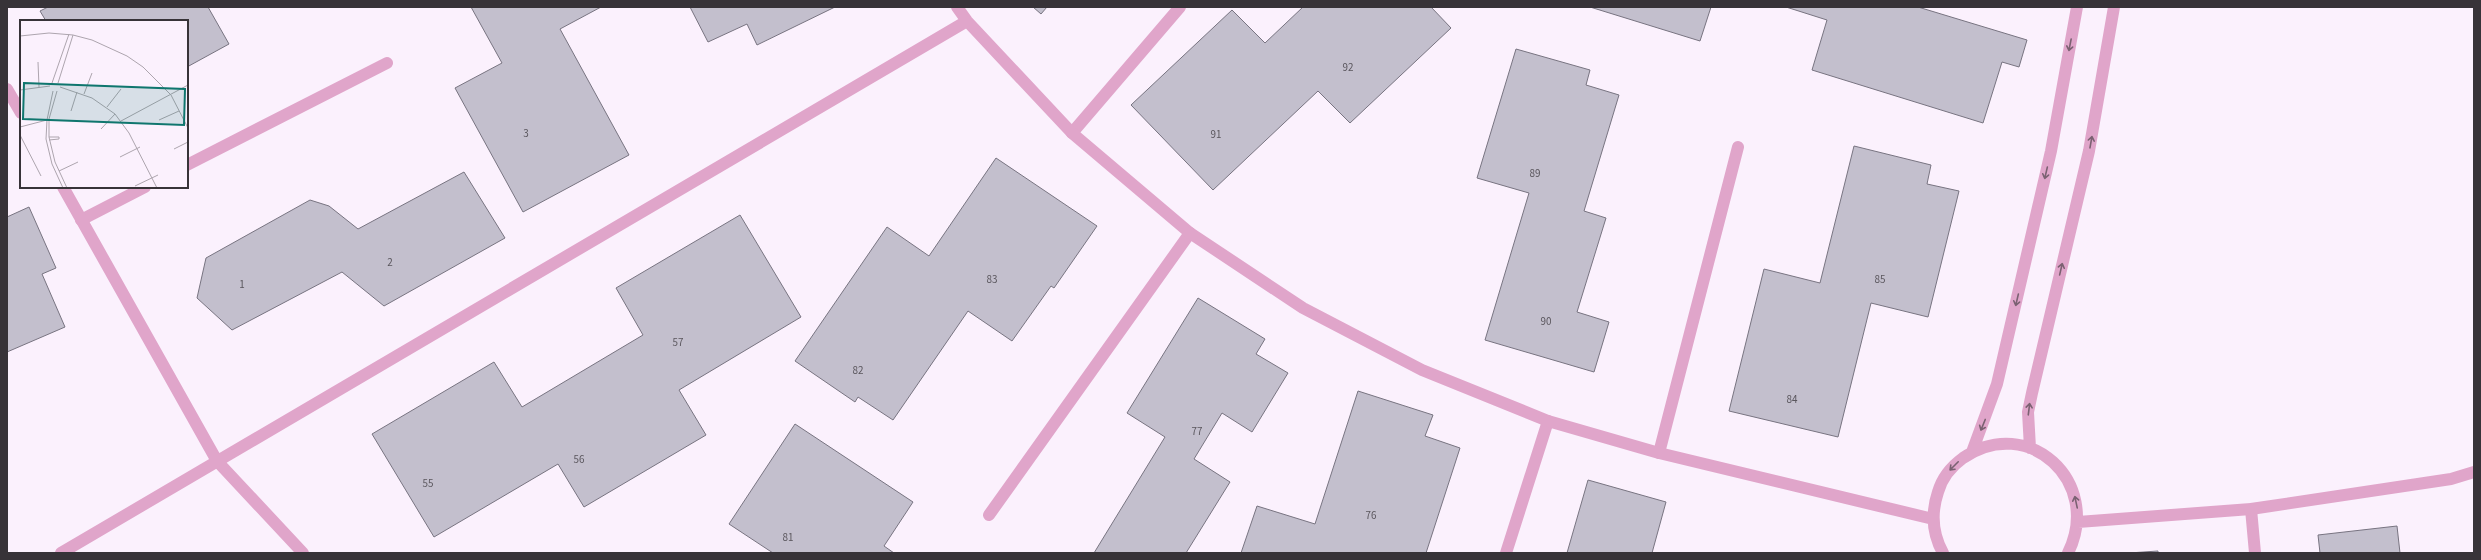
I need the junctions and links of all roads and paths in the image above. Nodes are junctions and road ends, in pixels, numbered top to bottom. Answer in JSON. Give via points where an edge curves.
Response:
{"nodes":[{"id":1,"x":957,"y":7,"type":"edge"},
{"id":2,"x":1180,"y":7,"type":"edge"},
{"id":3,"x":2076,"y":7,"type":"edge"},
{"id":4,"x":2114,"y":7,"type":"edge"},
{"id":5,"x":967,"y":21,"type":"junction"},
{"id":6,"x":387,"y":63,"type":"dead end"},
{"id":7,"x":7,"y":89,"type":"edge"},
{"id":8,"x":20,"y":111,"type":"edge"},
{"id":9,"x":1072,"y":133,"type":"junction"},
{"id":10,"x":1738,"y":147,"type":"dead end"},
{"id":11,"x":188,"y":164,"type":"edge"},
{"id":12,"x":64,"y":188,"type":"edge"},
{"id":13,"x":143,"y":188,"type":"edge"},
{"id":14,"x":81,"y":220,"type":"junction"},
{"id":15,"x":1190,"y":233,"type":"junction"},
{"id":16,"x":1548,"y":420,"type":"junction"},
{"id":17,"x":2030,"y":448,"type":"junction"},
{"id":18,"x":1972,"y":452,"type":"junction"},
{"id":19,"x":1659,"y":454,"type":"junction"},
{"id":20,"x":217,"y":461,"type":"junction"},
{"id":21,"x":2474,"y":472,"type":"edge"},
{"id":22,"x":2252,"y":509,"type":"junction"},
{"id":23,"x":989,"y":516,"type":"dead end"},
{"id":24,"x":1933,"y":519,"type":"junction"},
{"id":25,"x":2078,"y":522,"type":"junction"},
{"id":26,"x":61,"y":553,"type":"edge"},
{"id":27,"x":303,"y":553,"type":"edge"},
{"id":28,"x":1506,"y":553,"type":"edge"},
{"id":29,"x":1943,"y":553,"type":"edge"},
{"id":30,"x":2068,"y":553,"type":"edge"},
{"id":31,"x":2256,"y":553,"type":"edge"}],
"edges":[{"from":1,"to":5,"type":"street"},
{"from":2,"to":9,"type":"street"},
{"from":3,"to":18,"type":"street","one_way":true,"via":[[2051,151],[1997,384]]},
{"from":17,"to":4,"type":"street","one_way":true,"via":[[2028,412],[2089,151]]},
{"from":5,"to":9,"type":"street"},
{"from":5,"to":20,"type":"street"},
{"from":6,"to":11,"type":"street"},
{"from":7,"to":8,"type":"street"},
{"from":9,"to":15,"type":"street"},
{"from":10,"to":19,"type":"street"},
{"from":12,"to":14,"type":"street"},
{"from":13,"to":14,"type":"street"},
{"from":14,"to":20,"type":"street"},
{"from":15,"to":16,"type":"street","via":[[1303,308],[1324,319],[1422,370]]},
{"from":15,"to":23,"type":"street"},
{"from":16,"to":19,"type":"street"},
{"from":16,"to":28,"type":"street"},
{"from":17,"to":18,"type":"street","via":[[2001,444]]},
{"from":25,"to":17,"type":"street","one_way":true,"via":[[2078,503],[2061,469]]},
{"from":18,"to":24,"type":"street","one_way":true,"via":[[1947,473],[1936,498]]},
{"from":19,"to":24,"type":"street"},
{"from":20,"to":26,"type":"street"},
{"from":20,"to":27,"type":"street"},
{"from":21,"to":22,"type":"street","via":[[2451,479]]},
{"from":22,"to":25,"type":"street"},
{"from":22,"to":31,"type":"street"},
{"from":24,"to":29,"type":"street","via":[[1935,537]]},
{"from":25,"to":30,"type":"street","via":[[2075,540]]}]}
